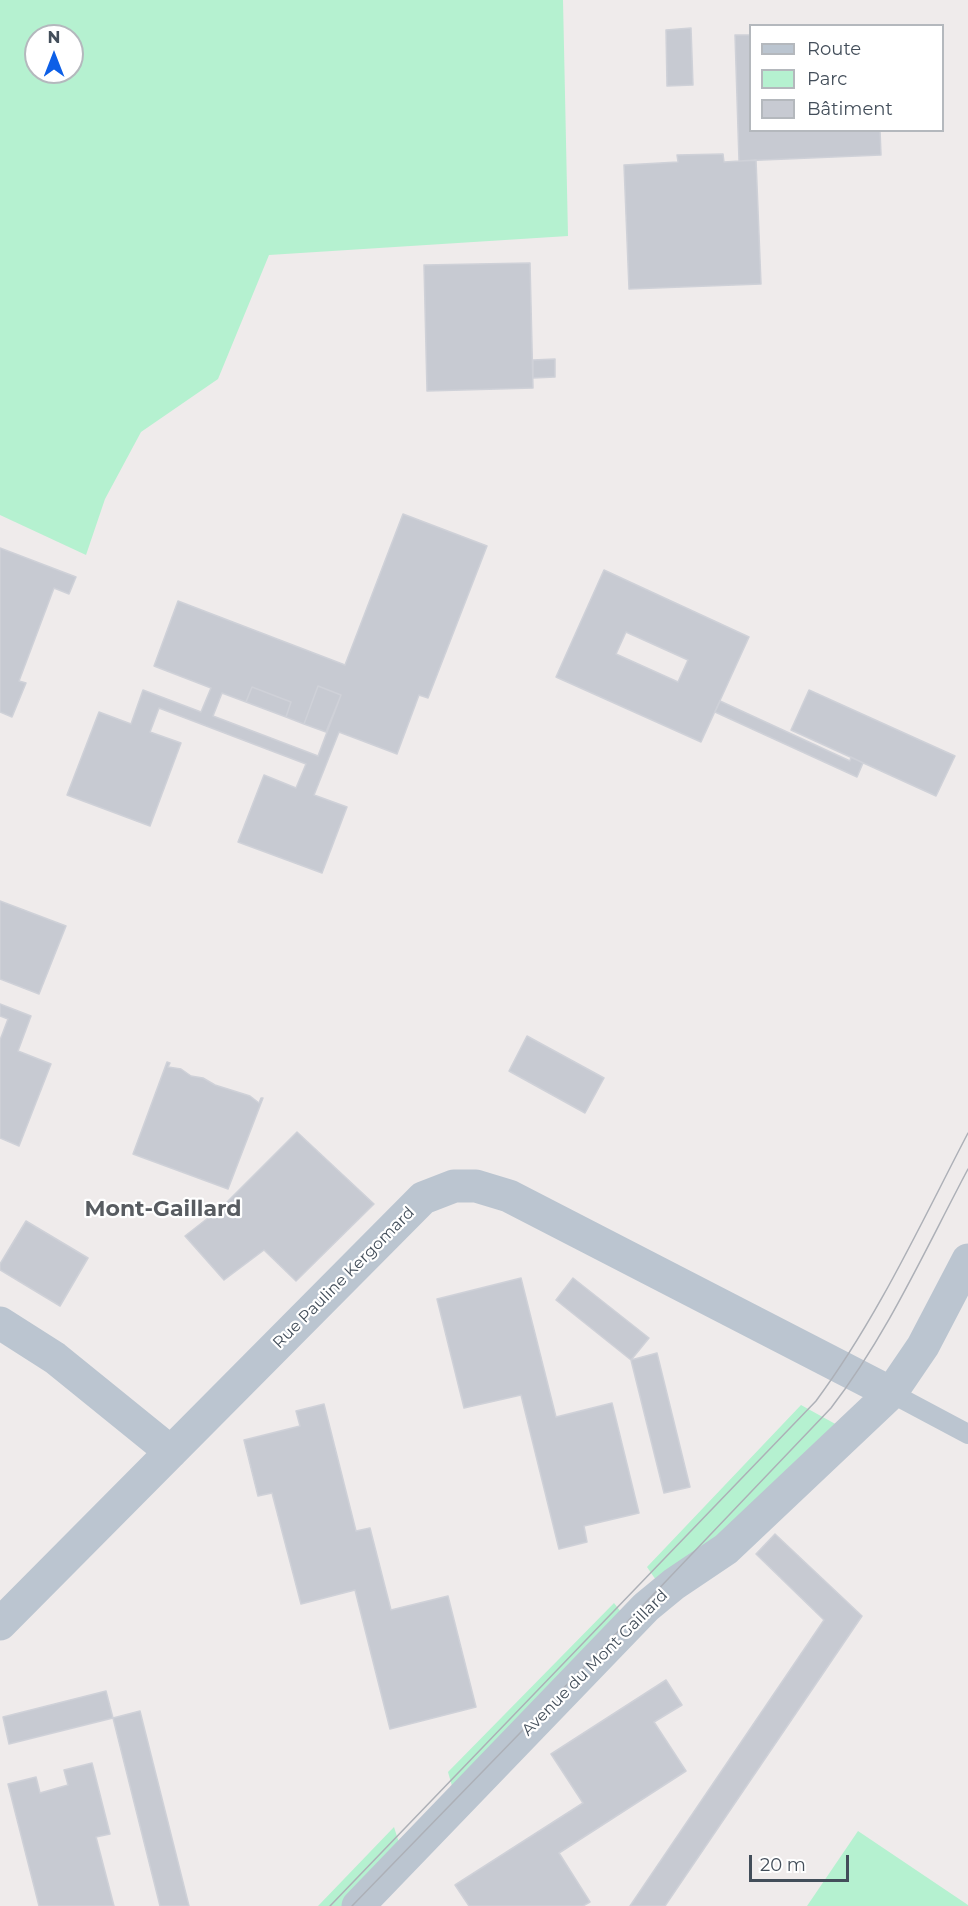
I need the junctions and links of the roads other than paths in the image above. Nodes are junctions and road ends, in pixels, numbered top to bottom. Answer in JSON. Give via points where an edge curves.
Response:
{"nodes":[{"id":1,"x":968,"y":1260,"type":"edge"},
{"id":2,"x":0,"y":1323,"type":"edge"},
{"id":3,"x":891,"y":1393,"type":"junction"},
{"id":4,"x":968,"y":1434,"type":"edge"},
{"id":5,"x":171,"y":1452,"type":"junction"},
{"id":6,"x":0,"y":1624,"type":"edge"},
{"id":7,"x":358,"y":1906,"type":"edge"}],
"edges":[{"from":1,"to":3,"type":"street","name":"Avenue du Mont Gaillard","via":[[923,1346]]},
{"from":2,"to":5,"type":"street","via":[[55,1358]]},
{"from":3,"to":4,"type":"lane"},
{"from":3,"to":5,"type":"street","name":"Rue Pauline Kergomard","via":[[509,1196],[476,1186],[454,1186],[423,1198]]},
{"from":3,"to":7,"type":"street","name":"Avenue du Mont Gaillard","via":[[726,1549],[646,1607]]},
{"from":5,"to":6,"type":"street","name":"Rue Pauline Kergomard"}]}
